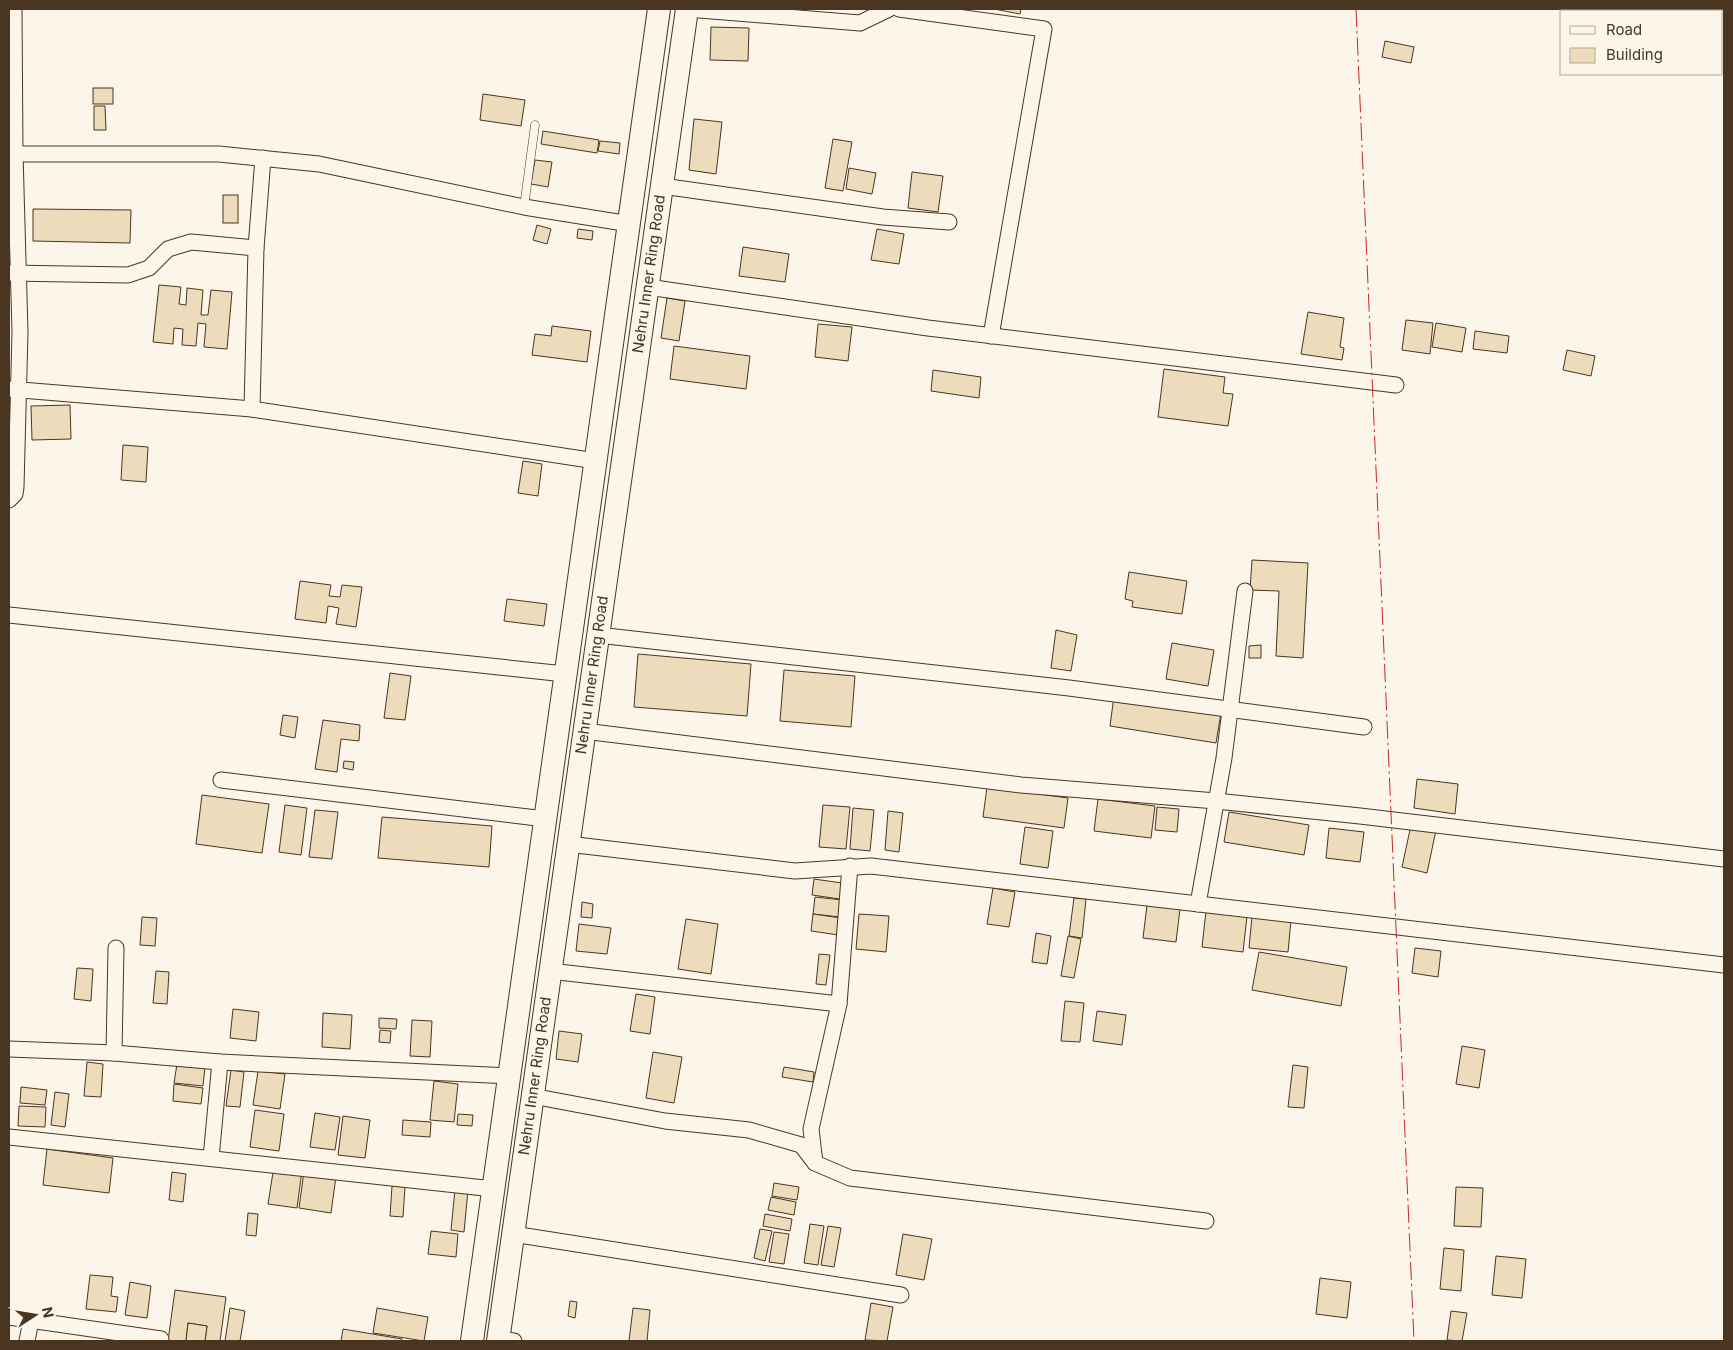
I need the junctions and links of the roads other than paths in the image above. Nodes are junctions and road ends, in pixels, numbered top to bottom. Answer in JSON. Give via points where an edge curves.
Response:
{"nodes":[{"id":1,"x":14,"y":9,"type":"edge"},
{"id":2,"x":660,"y":9,"type":"edge"},
{"id":3,"x":687,"y":9,"type":"edge"},
{"id":4,"x":889,"y":9,"type":"edge"},
{"id":5,"x":899,"y":9,"type":"edge"},
{"id":6,"x":11,"y":33,"type":"edge"},
{"id":7,"x":535,"y":125,"type":"dead end"},
{"id":8,"x":12,"y":153,"type":"edge"},
{"id":9,"x":263,"y":158,"type":"junction"},
{"id":10,"x":662,"y":186,"type":"junction"},
{"id":11,"x":524,"y":207,"type":"junction"},
{"id":12,"x":949,"y":222,"type":"dead end"},
{"id":13,"x":630,"y":224,"type":"junction"},
{"id":14,"x":256,"y":248,"type":"junction"},
{"id":15,"x":13,"y":273,"type":"edge"},
{"id":16,"x":648,"y":287,"type":"junction"},
{"id":17,"x":991,"y":336,"type":"junction"},
{"id":18,"x":1396,"y":385,"type":"dead end"},
{"id":19,"x":14,"y":389,"type":"edge"},
{"id":20,"x":252,"y":409,"type":"junction"},
{"id":21,"x":596,"y":461,"type":"junction"},
{"id":22,"x":9,"y":500,"type":"edge"},
{"id":23,"x":1245,"y":591,"type":"dead end"},
{"id":24,"x":9,"y":615,"type":"edge"},
{"id":25,"x":598,"y":635,"type":"junction"},
{"id":26,"x":566,"y":674,"type":"junction"},
{"id":27,"x":1229,"y":709,"type":"junction"},
{"id":28,"x":1364,"y":727,"type":"dead end"},
{"id":29,"x":584,"y":731,"type":"junction"},
{"id":30,"x":221,"y":780,"type":"dead end"},
{"id":31,"x":1216,"y":801,"type":"junction"},
{"id":32,"x":545,"y":819,"type":"junction"},
{"id":33,"x":568,"y":844,"type":"junction"},
{"id":34,"x":1724,"y":859,"type":"edge"},
{"id":35,"x":850,"y":866,"type":"junction"},
{"id":36,"x":1198,"y":904,"type":"junction"},
{"id":37,"x":116,"y":948,"type":"dead end"},
{"id":38,"x":1724,"y":965,"type":"edge"},
{"id":39,"x":550,"y":971,"type":"junction"},
{"id":40,"x":839,"y":1004,"type":"junction"},
{"id":41,"x":9,"y":1049,"type":"edge"},
{"id":42,"x":114,"y":1053,"type":"junction"},
{"id":43,"x":220,"y":1062,"type":"junction"},
{"id":44,"x":510,"y":1076,"type":"junction"},
{"id":45,"x":532,"y":1096,"type":"junction"},
{"id":46,"x":9,"y":1137,"type":"edge"},
{"id":47,"x":211,"y":1158,"type":"junction"},
{"id":48,"x":815,"y":1163,"type":"junction"},
{"id":49,"x":494,"y":1189,"type":"junction"},
{"id":50,"x":1206,"y":1221,"type":"dead end"},
{"id":51,"x":513,"y":1234,"type":"junction"},
{"id":52,"x":901,"y":1295,"type":"dead end"},
{"id":53,"x":9,"y":1317,"type":"edge"},
{"id":54,"x":30,"y":1320,"type":"junction"},
{"id":55,"x":161,"y":1339,"type":"dead end"},
{"id":56,"x":503,"y":1340,"type":"edge"},
{"id":57,"x":26,"y":1341,"type":"edge"},
{"id":58,"x":472,"y":1341,"type":"edge"}],
"edges":[{"from":1,"to":6,"type":"street"},
{"from":2,"to":13,"type":"main road"},
{"from":3,"to":4,"type":"street","via":[[860,23]]},
{"from":3,"to":10,"type":"main road","name":"Nehru Inner Ring Road"},
{"from":5,"to":17,"type":"street","via":[[1044,30]]},
{"from":6,"to":8,"type":"street"},
{"from":7,"to":11,"type":"lane"},
{"from":8,"to":9,"type":"street","via":[[219,154]]},
{"from":8,"to":15,"type":"street"},
{"from":9,"to":11,"type":"street","via":[[319,164]]},
{"from":9,"to":14,"type":"street"},
{"from":10,"to":12,"type":"street","via":[[883,217]]},
{"from":10,"to":16,"type":"main road","name":"Nehru Inner Ring Road"},
{"from":11,"to":13,"type":"street"},
{"from":13,"to":21,"type":"main road"},
{"from":14,"to":15,"type":"street","via":[[191,242],[168,249],[149,268],[128,274]]},
{"from":14,"to":20,"type":"street"},
{"from":15,"to":19,"type":"street"},
{"from":16,"to":17,"type":"street"},
{"from":16,"to":25,"type":"main road","name":"Nehru Inner Ring Road"},
{"from":17,"to":18,"type":"street"},
{"from":19,"to":20,"type":"street"},
{"from":19,"to":22,"type":"street","via":[[16,487]]},
{"from":20,"to":21,"type":"street"},
{"from":21,"to":26,"type":"main road"},
{"from":23,"to":27,"type":"street"},
{"from":24,"to":26,"type":"street"},
{"from":25,"to":27,"type":"street"},
{"from":25,"to":29,"type":"main road","name":"Nehru Inner Ring Road"},
{"from":26,"to":32,"type":"main road"},
{"from":27,"to":28,"type":"street"},
{"from":27,"to":31,"type":"street"},
{"from":29,"to":31,"type":"street","via":[[1021,786]]},
{"from":29,"to":33,"type":"main road","name":"Nehru Inner Ring Road"},
{"from":30,"to":32,"type":"street"},
{"from":31,"to":34,"type":"street"},
{"from":31,"to":36,"type":"street"},
{"from":32,"to":44,"type":"main road"},
{"from":33,"to":35,"type":"street","via":[[796,871]]},
{"from":33,"to":39,"type":"main road","name":"Nehru Inner Ring Road"},
{"from":35,"to":36,"type":"street"},
{"from":35,"to":40,"type":"street"},
{"from":36,"to":38,"type":"street"},
{"from":37,"to":42,"type":"street"},
{"from":39,"to":40,"type":"street"},
{"from":39,"to":45,"type":"main road","name":"Nehru Inner Ring Road"},
{"from":40,"to":48,"type":"street","via":[[811,1129]]},
{"from":41,"to":42,"type":"street"},
{"from":42,"to":43,"type":"street"},
{"from":43,"to":44,"type":"street"},
{"from":43,"to":47,"type":"street"},
{"from":44,"to":49,"type":"main road"},
{"from":45,"to":48,"type":"street","via":[[665,1121],[749,1130],[801,1145]]},
{"from":45,"to":51,"type":"main road","name":"Nehru Inner Ring Road"},
{"from":46,"to":47,"type":"street"},
{"from":47,"to":49,"type":"street"},
{"from":48,"to":50,"type":"street","via":[[850,1178]]},
{"from":49,"to":58,"type":"main road"},
{"from":51,"to":52,"type":"street"},
{"from":51,"to":56,"type":"main road","name":"Nehru Inner Ring Road"},
{"from":53,"to":54,"type":"street"},
{"from":54,"to":55,"type":"street"},
{"from":54,"to":57,"type":"street"}]}
